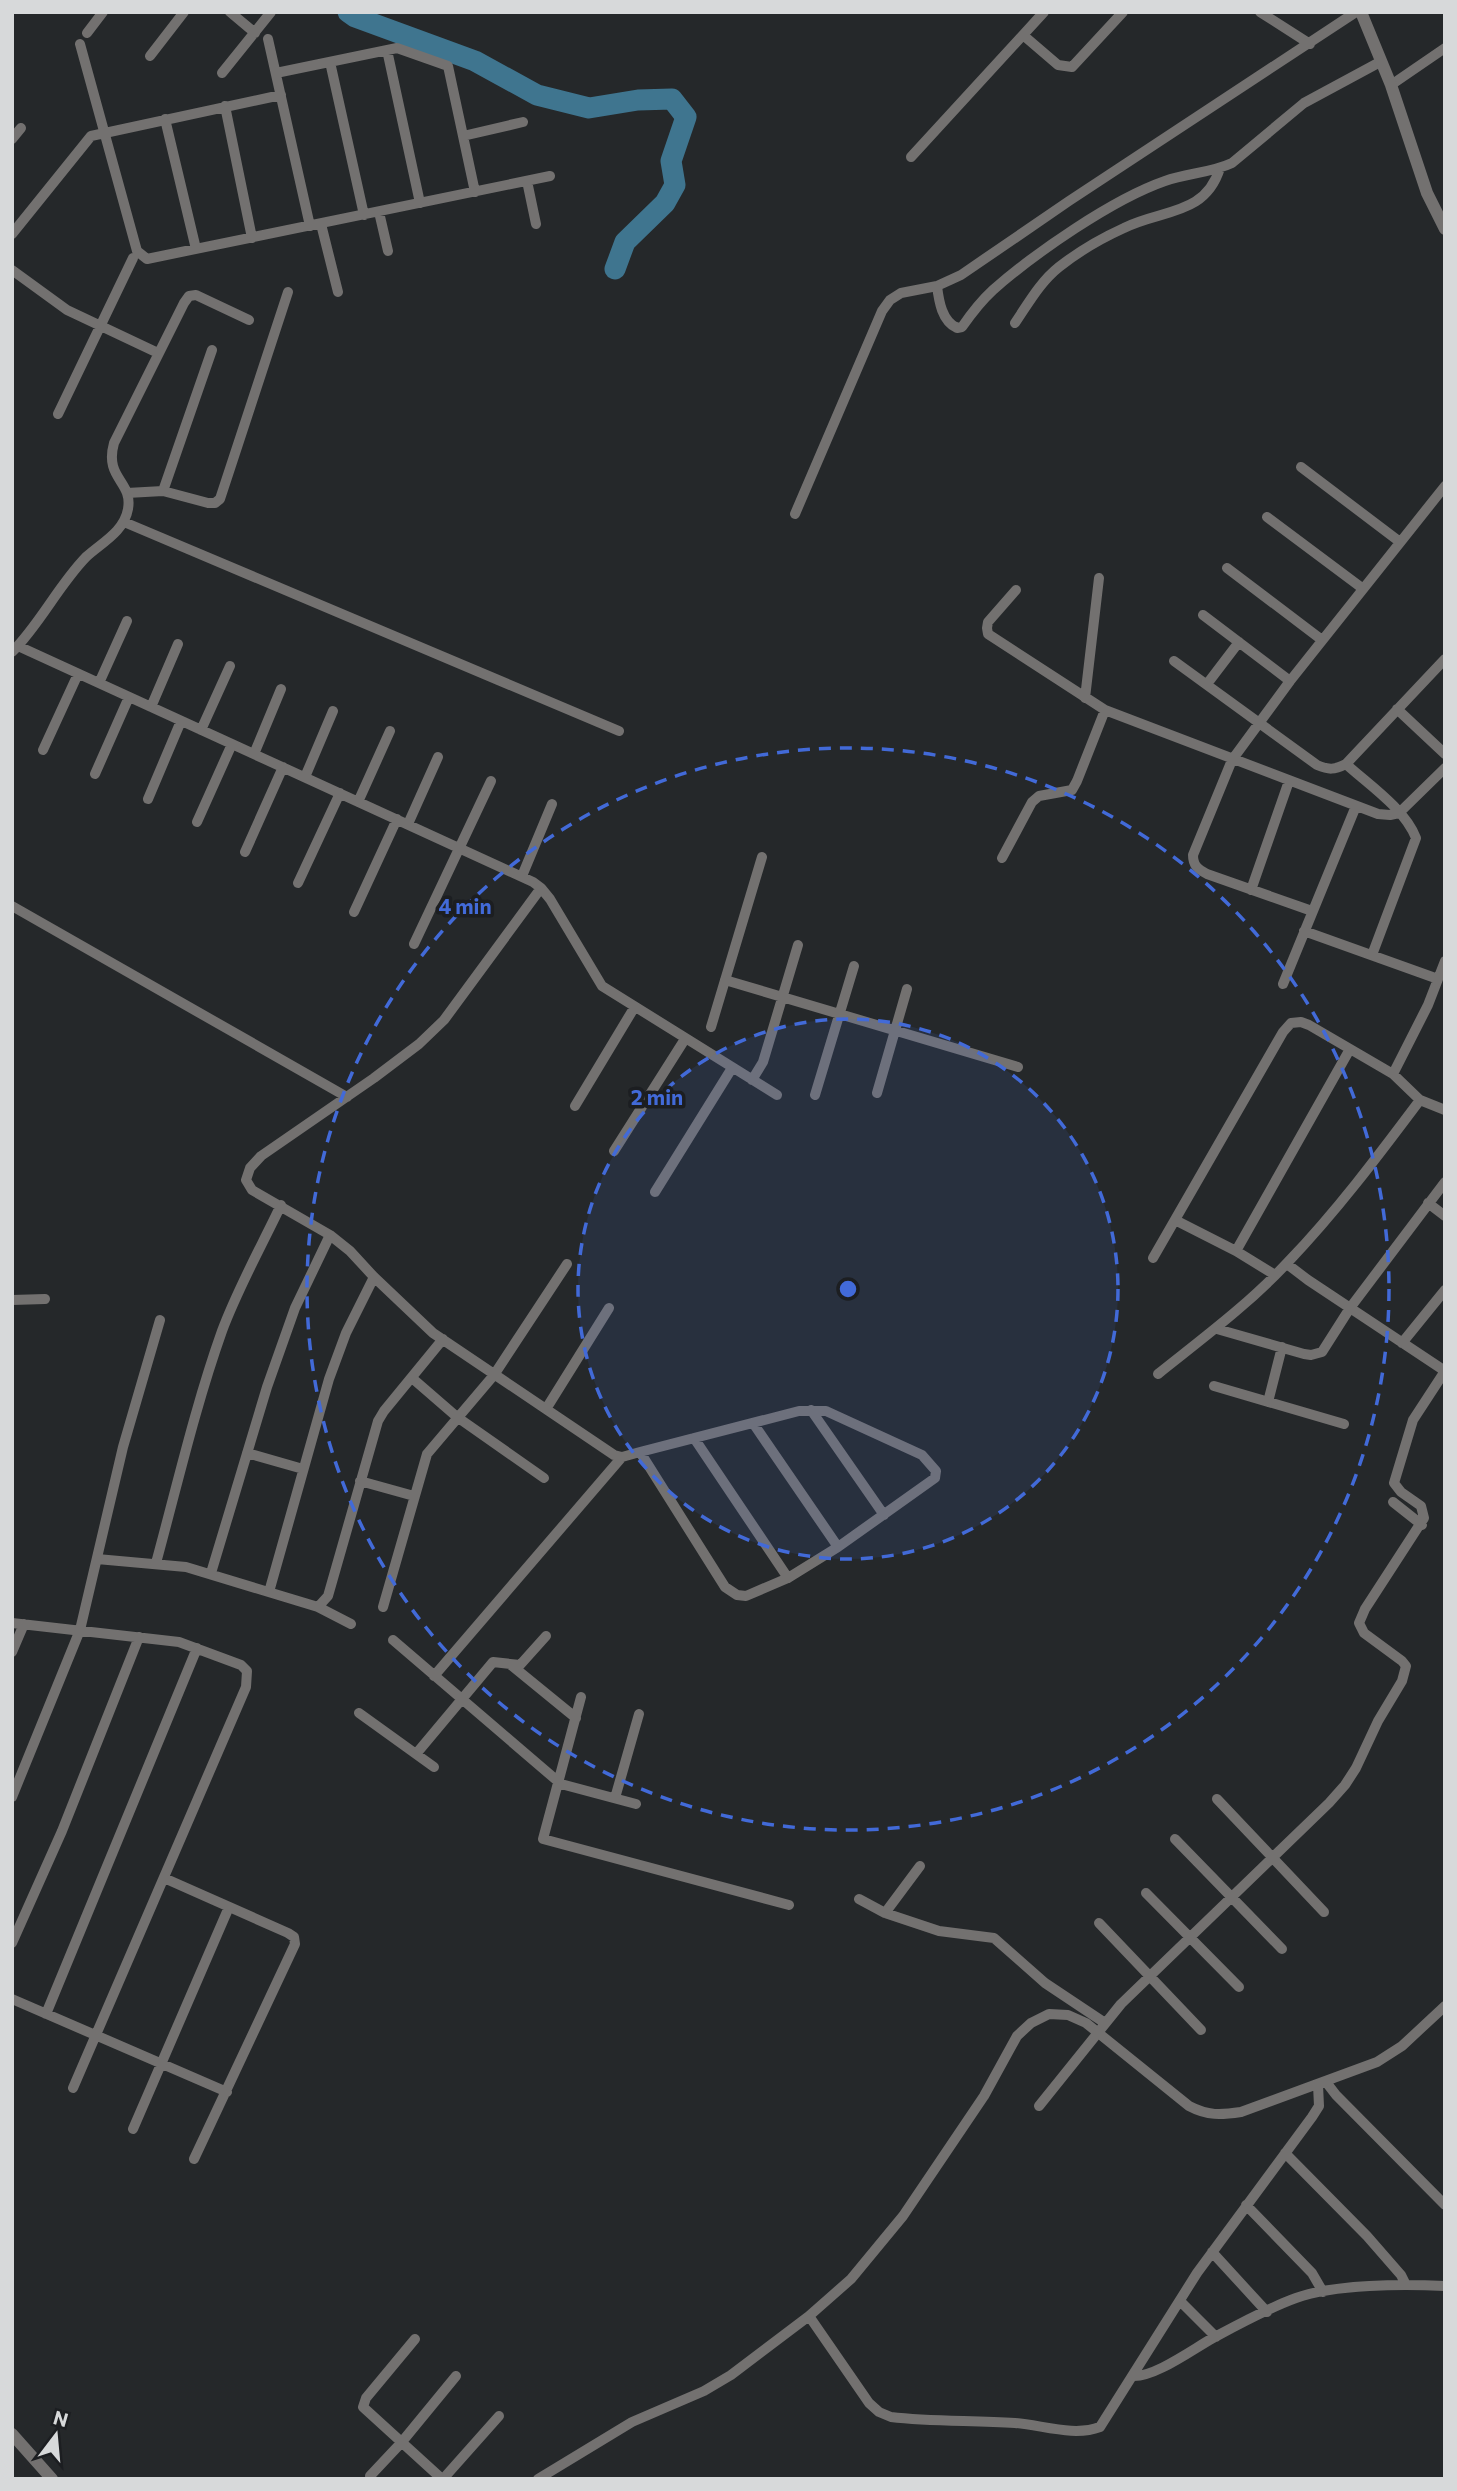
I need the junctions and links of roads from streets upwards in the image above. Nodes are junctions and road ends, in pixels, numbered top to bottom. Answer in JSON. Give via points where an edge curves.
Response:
{"nodes":[{"id":1,"x":103,"y":12,"type":"edge"},
{"id":2,"x":184,"y":12,"type":"edge"},
{"id":3,"x":230,"y":12,"type":"edge"},
{"id":4,"x":271,"y":12,"type":"edge"},
{"id":5,"x":1044,"y":12,"type":"edge"},
{"id":6,"x":1123,"y":12,"type":"edge"},
{"id":7,"x":1259,"y":12,"type":"edge"},
{"id":8,"x":1359,"y":12,"type":"edge"},
{"id":9,"x":88,"y":33,"type":"dead end"},
{"id":10,"x":255,"y":33,"type":"junction"},
{"id":11,"x":1023,"y":35,"type":"junction"},
{"id":12,"x":268,"y":39,"type":"dead end"},
{"id":13,"x":80,"y":44,"type":"dead end"},
{"id":14,"x":1310,"y":44,"type":"junction"},
{"id":15,"x":1445,"y":48,"type":"edge"},
{"id":16,"x":387,"y":50,"type":"junction"},
{"id":17,"x":150,"y":56,"type":"dead end"},
{"id":18,"x":330,"y":62,"type":"junction"},
{"id":19,"x":1380,"y":62,"type":"junction"},
{"id":20,"x":222,"y":73,"type":"dead end"},
{"id":21,"x":276,"y":73,"type":"junction"},
{"id":22,"x":1391,"y":85,"type":"junction"},
{"id":23,"x":281,"y":95,"type":"junction"},
{"id":24,"x":225,"y":106,"type":"junction"},
{"id":25,"x":165,"y":118,"type":"junction"},
{"id":26,"x":523,"y":122,"type":"dead end"},
{"id":27,"x":20,"y":128,"type":"dead end"},
{"id":28,"x":104,"y":131,"type":"junction"},
{"id":29,"x":463,"y":136,"type":"junction"},
{"id":30,"x":12,"y":139,"type":"edge"},
{"id":31,"x":911,"y":157,"type":"dead end"},
{"id":32,"x":1220,"y":168,"type":"junction"},
{"id":33,"x":550,"y":176,"type":"dead end"},
{"id":34,"x":527,"y":181,"type":"junction"},
{"id":35,"x":475,"y":192,"type":"junction"},
{"id":36,"x":420,"y":203,"type":"junction"},
{"id":37,"x":379,"y":212,"type":"junction"},
{"id":38,"x":364,"y":215,"type":"junction"},
{"id":39,"x":536,"y":224,"type":"dead end"},
{"id":40,"x":316,"y":225,"type":"junction"},
{"id":41,"x":1445,"y":229,"type":"edge"},
{"id":42,"x":12,"y":234,"type":"edge"},
{"id":43,"x":252,"y":238,"type":"junction"},
{"id":44,"x":195,"y":249,"type":"junction"},
{"id":45,"x":388,"y":251,"type":"dead end"},
{"id":46,"x":133,"y":258,"type":"dead end"},
{"id":47,"x":12,"y":270,"type":"edge"},
{"id":48,"x":937,"y":286,"type":"junction"},
{"id":49,"x":288,"y":292,"type":"dead end"},
{"id":50,"x":338,"y":292,"type":"dead end"},
{"id":51,"x":249,"y":320,"type":"dead end"},
{"id":52,"x":1015,"y":323,"type":"dead end"},
{"id":53,"x":100,"y":327,"type":"junction"},
{"id":54,"x":212,"y":350,"type":"dead end"},
{"id":55,"x":158,"y":353,"type":"junction"},
{"id":56,"x":58,"y":414,"type":"dead end"},
{"id":57,"x":1301,"y":467,"type":"dead end"},
{"id":58,"x":1445,"y":486,"type":"edge"},
{"id":59,"x":163,"y":491,"type":"junction"},
{"id":60,"x":127,"y":493,"type":"junction"},
{"id":61,"x":795,"y":514,"type":"dead end"},
{"id":62,"x":1267,"y":517,"type":"dead end"},
{"id":63,"x":124,"y":522,"type":"junction"},
{"id":64,"x":1399,"y":542,"type":"junction"},
{"id":65,"x":1227,"y":568,"type":"dead end"},
{"id":66,"x":1099,"y":578,"type":"dead end"},
{"id":67,"x":1362,"y":588,"type":"junction"},
{"id":68,"x":1016,"y":590,"type":"dead end"},
{"id":69,"x":1203,"y":615,"type":"dead end"},
{"id":70,"x":127,"y":621,"type":"dead end"},
{"id":71,"x":1322,"y":640,"type":"junction"},
{"id":72,"x":1239,"y":642,"type":"junction"},
{"id":73,"x":178,"y":644,"type":"dead end"},
{"id":74,"x":15,"y":649,"type":"edge"},
{"id":75,"x":1445,"y":659,"type":"edge"},
{"id":76,"x":1174,"y":661,"type":"dead end"},
{"id":77,"x":230,"y":666,"type":"dead end"},
{"id":78,"x":78,"y":674,"type":"junction"},
{"id":79,"x":1290,"y":681,"type":"junction"},
{"id":80,"x":99,"y":683,"type":"junction"},
{"id":81,"x":1207,"y":684,"type":"junction"},
{"id":82,"x":281,"y":689,"type":"dead end"},
{"id":83,"x":129,"y":697,"type":"junction"},
{"id":84,"x":1085,"y":698,"type":"junction"},
{"id":85,"x":150,"y":707,"type":"junction"},
{"id":86,"x":1397,"y":709,"type":"junction"},
{"id":87,"x":1105,"y":710,"type":"junction"},
{"id":88,"x":332,"y":711,"type":"dead end"},
{"id":89,"x":181,"y":721,"type":"junction"},
{"id":90,"x":1260,"y":722,"type":"junction"},
{"id":91,"x":201,"y":730,"type":"junction"},
{"id":92,"x":390,"y":731,"type":"dead end"},
{"id":93,"x":619,"y":731,"type":"dead end"},
{"id":94,"x":232,"y":744,"type":"junction"},
{"id":95,"x":43,"y":750,"type":"dead end"},
{"id":96,"x":254,"y":754,"type":"junction"},
{"id":97,"x":1445,"y":754,"type":"edge"},
{"id":98,"x":438,"y":757,"type":"dead end"},
{"id":99,"x":1232,"y":760,"type":"junction"},
{"id":100,"x":1346,"y":764,"type":"junction"},
{"id":101,"x":283,"y":767,"type":"junction"},
{"id":102,"x":1445,"y":768,"type":"edge"},
{"id":103,"x":94,"y":774,"type":"dead end"},
{"id":104,"x":305,"y":777,"type":"junction"},
{"id":105,"x":491,"y":781,"type":"dead end"},
{"id":106,"x":1289,"y":781,"type":"junction"},
{"id":107,"x":340,"y":793,"type":"junction"},
{"id":108,"x":148,"y":799,"type":"dead end"},
{"id":109,"x":358,"y":802,"type":"junction"},
{"id":110,"x":552,"y":804,"type":"dead end"},
{"id":111,"x":1356,"y":806,"type":"junction"},
{"id":112,"x":1399,"y":813,"type":"junction"},
{"id":113,"x":397,"y":819,"type":"junction"},
{"id":114,"x":197,"y":822,"type":"dead end"},
{"id":115,"x":408,"y":824,"type":"junction"},
{"id":116,"x":460,"y":848,"type":"junction"},
{"id":117,"x":245,"y":852,"type":"dead end"},
{"id":118,"x":762,"y":857,"type":"dead end"},
{"id":119,"x":1002,"y":858,"type":"dead end"},
{"id":120,"x":522,"y":876,"type":"junction"},
{"id":121,"x":298,"y":883,"type":"dead end"},
{"id":122,"x":541,"y":888,"type":"junction"},
{"id":123,"x":1251,"y":890,"type":"junction"},
{"id":124,"x":12,"y":906,"type":"edge"},
{"id":125,"x":1312,"y":911,"type":"junction"},
{"id":126,"x":354,"y":912,"type":"dead end"},
{"id":127,"x":1304,"y":930,"type":"junction"},
{"id":128,"x":414,"y":944,"type":"dead end"},
{"id":129,"x":798,"y":945,"type":"dead end"},
{"id":130,"x":1372,"y":955,"type":"junction"},
{"id":131,"x":1445,"y":961,"type":"edge"},
{"id":132,"x":854,"y":966,"type":"dead end"},
{"id":133,"x":1438,"y":979,"type":"junction"},
{"id":134,"x":725,"y":980,"type":"junction"},
{"id":135,"x":1283,"y":984,"type":"dead end"},
{"id":136,"x":907,"y":989,"type":"dead end"},
{"id":137,"x":782,"y":997,"type":"junction"},
{"id":138,"x":635,"y":1008,"type":"junction"},
{"id":139,"x":839,"y":1014,"type":"junction"},
{"id":140,"x":711,"y":1027,"type":"dead end"},
{"id":141,"x":895,"y":1030,"type":"junction"},
{"id":142,"x":685,"y":1039,"type":"junction"},
{"id":143,"x":1350,"y":1049,"type":"junction"},
{"id":144,"x":1018,"y":1067,"type":"dead end"},
{"id":145,"x":732,"y":1068,"type":"junction"},
{"id":146,"x":1393,"y":1074,"type":"junction"},
{"id":147,"x":752,"y":1080,"type":"junction"},
{"id":148,"x":877,"y":1093,"type":"dead end"},
{"id":149,"x":777,"y":1095,"type":"dead end"},
{"id":150,"x":816,"y":1095,"type":"dead end"},
{"id":151,"x":347,"y":1097,"type":"junction"},
{"id":152,"x":1420,"y":1100,"type":"junction"},
{"id":153,"x":575,"y":1106,"type":"dead end"},
{"id":154,"x":1445,"y":1110,"type":"edge"},
{"id":155,"x":614,"y":1151,"type":"dead end"},
{"id":156,"x":1445,"y":1181,"type":"edge"},
{"id":157,"x":655,"y":1192,"type":"dead end"},
{"id":158,"x":1428,"y":1203,"type":"junction"},
{"id":159,"x":281,"y":1205,"type":"junction"},
{"id":160,"x":1445,"y":1216,"type":"edge"},
{"id":161,"x":1175,"y":1220,"type":"junction"},
{"id":162,"x":330,"y":1235,"type":"junction"},
{"id":163,"x":1236,"y":1251,"type":"junction"},
{"id":164,"x":1153,"y":1258,"type":"dead end"},
{"id":165,"x":567,"y":1264,"type":"dead end"},
{"id":166,"x":1287,"y":1264,"type":"junction"},
{"id":167,"x":1275,"y":1275,"type":"junction"},
{"id":168,"x":374,"y":1277,"type":"junction"},
{"id":169,"x":1445,"y":1290,"type":"edge"},
{"id":170,"x":45,"y":1299,"type":"dead end"},
{"id":171,"x":12,"y":1300,"type":"edge"},
{"id":172,"x":609,"y":1308,"type":"dead end"},
{"id":173,"x":1350,"y":1308,"type":"junction"},
{"id":174,"x":160,"y":1320,"type":"dead end"},
{"id":175,"x":1217,"y":1329,"type":"junction"},
{"id":176,"x":443,"y":1339,"type":"junction"},
{"id":177,"x":1402,"y":1343,"type":"junction"},
{"id":178,"x":1282,"y":1348,"type":"junction"},
{"id":179,"x":1445,"y":1371,"type":"edge"},
{"id":180,"x":1158,"y":1374,"type":"dead end"},
{"id":181,"x":494,"y":1375,"type":"junction"},
{"id":182,"x":412,"y":1378,"type":"junction"},
{"id":183,"x":1214,"y":1386,"type":"dead end"},
{"id":184,"x":1268,"y":1402,"type":"junction"},
{"id":185,"x":546,"y":1409,"type":"junction"},
{"id":186,"x":811,"y":1410,"type":"junction"},
{"id":187,"x":457,"y":1417,"type":"junction"},
{"id":188,"x":753,"y":1423,"type":"junction"},
{"id":189,"x":1344,"y":1424,"type":"dead end"},
{"id":190,"x":694,"y":1438,"type":"junction"},
{"id":191,"x":247,"y":1452,"type":"junction"},
{"id":192,"x":640,"y":1452,"type":"junction"},
{"id":193,"x":622,"y":1457,"type":"junction"},
{"id":194,"x":303,"y":1469,"type":"junction"},
{"id":195,"x":544,"y":1478,"type":"dead end"},
{"id":196,"x":360,"y":1481,"type":"junction"},
{"id":197,"x":414,"y":1496,"type":"junction"},
{"id":198,"x":1393,"y":1502,"type":"dead end"},
{"id":199,"x":884,"y":1515,"type":"junction"},
{"id":200,"x":1422,"y":1525,"type":"junction"},
{"id":201,"x":838,"y":1547,"type":"junction"},
{"id":202,"x":97,"y":1559,"type":"junction"},
{"id":203,"x":156,"y":1563,"type":"junction"},
{"id":204,"x":211,"y":1573,"type":"junction"},
{"id":205,"x":788,"y":1578,"type":"junction"},
{"id":206,"x":269,"y":1592,"type":"junction"},
{"id":207,"x":318,"y":1607,"type":"junction"},
{"id":208,"x":383,"y":1607,"type":"dead end"},
{"id":209,"x":12,"y":1623,"type":"edge"},
{"id":210,"x":24,"y":1624,"type":"junction"},
{"id":211,"x":351,"y":1624,"type":"dead end"},
{"id":212,"x":80,"y":1630,"type":"junction"},
{"id":213,"x":546,"y":1636,"type":"dead end"},
{"id":214,"x":139,"y":1637,"type":"junction"},
{"id":215,"x":393,"y":1640,"type":"dead end"},
{"id":216,"x":197,"y":1648,"type":"junction"},
{"id":217,"x":12,"y":1652,"type":"edge"},
{"id":218,"x":510,"y":1664,"type":"junction"},
{"id":219,"x":434,"y":1676,"type":"junction"},
{"id":220,"x":581,"y":1697,"type":"dead end"},
{"id":221,"x":461,"y":1700,"type":"junction"},
{"id":222,"x":359,"y":1713,"type":"dead end"},
{"id":223,"x":639,"y":1714,"type":"dead end"},
{"id":224,"x":576,"y":1718,"type":"junction"},
{"id":225,"x":416,"y":1754,"type":"junction"},
{"id":226,"x":433,"y":1767,"type":"dead end"},
{"id":227,"x":559,"y":1782,"type":"junction"},
{"id":228,"x":12,"y":1797,"type":"edge"},
{"id":229,"x":615,"y":1798,"type":"junction"},
{"id":230,"x":1217,"y":1799,"type":"dead end"},
{"id":231,"x":636,"y":1804,"type":"dead end"},
{"id":232,"x":1175,"y":1839,"type":"dead end"},
{"id":233,"x":1274,"y":1858,"type":"junction"},
{"id":234,"x":920,"y":1866,"type":"dead end"},
{"id":235,"x":164,"y":1878,"type":"junction"},
{"id":236,"x":1146,"y":1893,"type":"dead end"},
{"id":237,"x":1232,"y":1898,"type":"junction"},
{"id":238,"x":859,"y":1899,"type":"dead end"},
{"id":239,"x":789,"y":1905,"type":"dead end"},
{"id":240,"x":229,"y":1907,"type":"junction"},
{"id":241,"x":1324,"y":1912,"type":"dead end"},
{"id":242,"x":885,"y":1913,"type":"junction"},
{"id":243,"x":1099,"y":1923,"type":"dead end"},
{"id":244,"x":1191,"y":1938,"type":"junction"},
{"id":245,"x":12,"y":1943,"type":"edge"},
{"id":246,"x":1282,"y":1949,"type":"dead end"},
{"id":247,"x":1151,"y":1976,"type":"junction"},
{"id":248,"x":1239,"y":1987,"type":"dead end"},
{"id":249,"x":12,"y":1999,"type":"edge"},
{"id":250,"x":1444,"y":2008,"type":"edge"},
{"id":251,"x":46,"y":2014,"type":"junction"},
{"id":252,"x":1105,"y":2023,"type":"junction"},
{"id":253,"x":1201,"y":2030,"type":"dead end"},
{"id":254,"x":1097,"y":2032,"type":"junction"},
{"id":255,"x":96,"y":2036,"type":"junction"},
{"id":256,"x":161,"y":2064,"type":"junction"},
{"id":257,"x":1322,"y":2084,"type":"junction"},
{"id":258,"x":73,"y":2088,"type":"dead end"},
{"id":259,"x":227,"y":2092,"type":"junction"},
{"id":260,"x":1039,"y":2106,"type":"dead end"},
{"id":261,"x":133,"y":2129,"type":"dead end"},
{"id":262,"x":1285,"y":2153,"type":"junction"},
{"id":263,"x":194,"y":2160,"type":"dead end"},
{"id":264,"x":1445,"y":2205,"type":"edge"},
{"id":265,"x":1245,"y":2206,"type":"junction"},
{"id":266,"x":1212,"y":2252,"type":"junction"},
{"id":267,"x":1406,"y":2285,"type":"junction"},
{"id":268,"x":1445,"y":2286,"type":"edge"},
{"id":269,"x":1323,"y":2292,"type":"junction"},
{"id":270,"x":1180,"y":2301,"type":"junction"},
{"id":271,"x":1267,"y":2312,"type":"junction"},
{"id":272,"x":809,"y":2316,"type":"junction"},
{"id":273,"x":1216,"y":2337,"type":"junction"},
{"id":274,"x":415,"y":2339,"type":"dead end"},
{"id":275,"x":456,"y":2376,"type":"dead end"},
{"id":276,"x":1132,"y":2376,"type":"junction"},
{"id":277,"x":499,"y":2416,"type":"dead end"},
{"id":278,"x":12,"y":2434,"type":"edge"},
{"id":279,"x":401,"y":2443,"type":"junction"},
{"id":280,"x":370,"y":2476,"type":"dead end"},
{"id":281,"x":52,"y":2479,"type":"edge"},
{"id":282,"x":443,"y":2479,"type":"edge"},
{"id":283,"x":538,"y":2479,"type":"edge"}],
"edges":[{"from":1,"to":9,"type":"street"},
{"from":2,"to":17,"type":"street"},
{"from":3,"to":10,"type":"street"},
{"from":4,"to":10,"type":"street"},
{"from":5,"to":11,"type":"street"},
{"from":6,"to":11,"type":"street","via":[[1072,68],[1058,65]]},
{"from":7,"to":14,"type":"street"},
{"from":8,"to":14,"type":"street"},
{"from":8,"to":19,"type":"street"},
{"from":10,"to":20,"type":"street"},
{"from":11,"to":31,"type":"street"},
{"from":12,"to":21,"type":"street"},
{"from":13,"to":28,"type":"street"},
{"from":14,"to":48,"type":"street","via":[[961,275]]},
{"from":15,"to":22,"type":"street"},
{"from":16,"to":18,"type":"street"},
{"from":16,"to":29,"type":"street","via":[[397,48],[448,66]]},
{"from":16,"to":36,"type":"street"},
{"from":18,"to":21,"type":"street"},
{"from":18,"to":38,"type":"street"},
{"from":19,"to":22,"type":"street"},
{"from":19,"to":32,"type":"street","via":[[1304,103]]},
{"from":21,"to":23,"type":"street"},
{"from":22,"to":41,"type":"street","via":[[1427,193]]},
{"from":23,"to":24,"type":"street"},
{"from":23,"to":40,"type":"street"},
{"from":24,"to":25,"type":"street"},
{"from":24,"to":43,"type":"street"},
{"from":25,"to":28,"type":"street"},
{"from":25,"to":44,"type":"street"},
{"from":26,"to":29,"type":"street"},
{"from":27,"to":30,"type":"street"},
{"from":28,"to":42,"type":"street","via":[[91,135]]},
{"from":28,"to":44,"type":"street","via":[[137,251],[147,259]]},
{"from":29,"to":35,"type":"street"},
{"from":32,"to":48,"type":"street","via":[[1165,181],[1082,225],[993,290],[962,327],[947,321]]},
{"from":32,"to":52,"type":"street","via":[[1208,193],[1193,205],[1125,227],[1059,267]]},
{"from":33,"to":34,"type":"street"},
{"from":34,"to":35,"type":"street"},
{"from":34,"to":39,"type":"street"},
{"from":35,"to":36,"type":"street"},
{"from":36,"to":37,"type":"street"},
{"from":37,"to":38,"type":"street"},
{"from":37,"to":45,"type":"street"},
{"from":38,"to":40,"type":"street"},
{"from":40,"to":43,"type":"street"},
{"from":40,"to":50,"type":"street"},
{"from":43,"to":44,"type":"street"},
{"from":46,"to":53,"type":"street"},
{"from":47,"to":53,"type":"street","via":[[67,310]]},
{"from":48,"to":61,"type":"street","via":[[901,293],[882,311]]},
{"from":49,"to":59,"type":"street","via":[[220,499],[208,503]]},
{"from":51,"to":55,"type":"street","via":[[202,296],[189,296]]},
{"from":53,"to":55,"type":"street"},
{"from":53,"to":56,"type":"street"},
{"from":54,"to":59,"type":"street"},
{"from":55,"to":60,"type":"street","via":[[110,457]]},
{"from":57,"to":64,"type":"street"},
{"from":58,"to":64,"type":"street"},
{"from":59,"to":60,"type":"street"},
{"from":60,"to":63,"type":"street","via":[[129,508]]},
{"from":62,"to":67,"type":"street"},
{"from":63,"to":74,"type":"street","via":[[73,572]]},
{"from":63,"to":93,"type":"street"},
{"from":64,"to":67,"type":"street"},
{"from":65,"to":71,"type":"street"},
{"from":66,"to":84,"type":"street"},
{"from":67,"to":71,"type":"street"},
{"from":68,"to":84,"type":"street","via":[[988,622],[989,634]]},
{"from":69,"to":72,"type":"street"},
{"from":70,"to":80,"type":"street"},
{"from":71,"to":79,"type":"street"},
{"from":72,"to":79,"type":"street"},
{"from":72,"to":81,"type":"street"},
{"from":73,"to":85,"type":"street"},
{"from":74,"to":78,"type":"street"},
{"from":75,"to":86,"type":"street"},
{"from":76,"to":81,"type":"street"},
{"from":77,"to":91,"type":"street"},
{"from":78,"to":80,"type":"street"},
{"from":78,"to":95,"type":"street"},
{"from":79,"to":90,"type":"street"},
{"from":80,"to":83,"type":"street"},
{"from":81,"to":90,"type":"street"},
{"from":82,"to":96,"type":"street"},
{"from":83,"to":85,"type":"street"},
{"from":83,"to":103,"type":"street"},
{"from":84,"to":87,"type":"street"},
{"from":85,"to":89,"type":"street"},
{"from":86,"to":97,"type":"street"},
{"from":86,"to":100,"type":"street"},
{"from":87,"to":99,"type":"street"},
{"from":87,"to":119,"type":"street","via":[[1072,790],[1039,796],[1032,802]]},
{"from":88,"to":104,"type":"street"},
{"from":89,"to":91,"type":"street"},
{"from":89,"to":108,"type":"street"},
{"from":90,"to":99,"type":"street"},
{"from":90,"to":100,"type":"street","via":[[1317,765],[1328,770]]},
{"from":91,"to":94,"type":"street"},
{"from":92,"to":109,"type":"street"},
{"from":94,"to":96,"type":"street"},
{"from":94,"to":114,"type":"street"},
{"from":96,"to":101,"type":"street"},
{"from":98,"to":115,"type":"street"},
{"from":99,"to":106,"type":"street"},
{"from":99,"to":123,"type":"street","via":[[1193,862],[1207,874]]},
{"from":100,"to":112,"type":"street"},
{"from":101,"to":104,"type":"street"},
{"from":101,"to":117,"type":"street"},
{"from":102,"to":112,"type":"street"},
{"from":104,"to":107,"type":"street"},
{"from":105,"to":116,"type":"street"},
{"from":106,"to":111,"type":"street"},
{"from":106,"to":123,"type":"street"},
{"from":107,"to":109,"type":"street"},
{"from":107,"to":121,"type":"street"},
{"from":109,"to":113,"type":"street"},
{"from":110,"to":120,"type":"street"},
{"from":111,"to":112,"type":"street","via":[[1378,814]]},
{"from":111,"to":125,"type":"street"},
{"from":112,"to":130,"type":"street","via":[[1416,838]]},
{"from":113,"to":115,"type":"street"},
{"from":113,"to":126,"type":"street"},
{"from":115,"to":116,"type":"street"},
{"from":116,"to":120,"type":"street"},
{"from":116,"to":128,"type":"street"},
{"from":118,"to":134,"type":"street"},
{"from":120,"to":122,"type":"street"},
{"from":122,"to":138,"type":"street","via":[[602,986]]},
{"from":122,"to":151,"type":"street","via":[[444,1020]]},
{"from":123,"to":125,"type":"street"},
{"from":124,"to":151,"type":"street"},
{"from":125,"to":127,"type":"street"},
{"from":127,"to":130,"type":"street"},
{"from":127,"to":135,"type":"street"},
{"from":129,"to":137,"type":"street"},
{"from":130,"to":133,"type":"street"},
{"from":131,"to":133,"type":"street"},
{"from":132,"to":139,"type":"street"},
{"from":133,"to":146,"type":"street"},
{"from":134,"to":137,"type":"street"},
{"from":134,"to":140,"type":"street"},
{"from":136,"to":141,"type":"street"},
{"from":137,"to":139,"type":"street"},
{"from":137,"to":147,"type":"street","via":[[763,1062]]},
{"from":138,"to":142,"type":"street"},
{"from":138,"to":153,"type":"street"},
{"from":139,"to":141,"type":"street"},
{"from":139,"to":150,"type":"street"},
{"from":141,"to":144,"type":"street"},
{"from":141,"to":148,"type":"street"},
{"from":142,"to":145,"type":"street"},
{"from":142,"to":155,"type":"street"},
{"from":143,"to":146,"type":"street"},
{"from":143,"to":161,"type":"street","via":[[1309,1025],[1292,1023]]},
{"from":143,"to":163,"type":"street"},
{"from":145,"to":147,"type":"street"},
{"from":145,"to":157,"type":"street"},
{"from":146,"to":152,"type":"street"},
{"from":147,"to":149,"type":"street"},
{"from":151,"to":159,"type":"street","via":[[250,1168],[246,1180],[252,1190]]},
{"from":152,"to":154,"type":"street"},
{"from":152,"to":166,"type":"street"},
{"from":156,"to":158,"type":"street"},
{"from":158,"to":160,"type":"street"},
{"from":158,"to":173,"type":"street"},
{"from":159,"to":162,"type":"street"},
{"from":159,"to":203,"type":"street","via":[[222,1332]]},
{"from":161,"to":163,"type":"street"},
{"from":161,"to":164,"type":"street"},
{"from":162,"to":168,"type":"street"},
{"from":162,"to":191,"type":"street","via":[[295,1308]]},
{"from":163,"to":167,"type":"street"},
{"from":165,"to":181,"type":"street"},
{"from":166,"to":167,"type":"street"},
{"from":166,"to":173,"type":"street"},
{"from":167,"to":175,"type":"street"},
{"from":168,"to":176,"type":"street"},
{"from":168,"to":194,"type":"street","via":[[346,1333]]},
{"from":169,"to":177,"type":"street"},
{"from":170,"to":171,"type":"street"},
{"from":172,"to":185,"type":"street"},
{"from":173,"to":177,"type":"street"},
{"from":173,"to":178,"type":"street","via":[[1322,1352],[1311,1355]]},
{"from":174,"to":202,"type":"street"},
{"from":175,"to":178,"type":"street"},
{"from":175,"to":180,"type":"street"},
{"from":176,"to":181,"type":"street"},
{"from":176,"to":182,"type":"street"},
{"from":177,"to":179,"type":"street"},
{"from":178,"to":184,"type":"street"},
{"from":179,"to":200,"type":"street","via":[[1413,1420],[1394,1483],[1421,1506]]},
{"from":181,"to":185,"type":"street"},
{"from":181,"to":187,"type":"street"},
{"from":182,"to":187,"type":"street"},
{"from":182,"to":196,"type":"street","via":[[378,1421]]},
{"from":183,"to":184,"type":"street"},
{"from":184,"to":189,"type":"street"},
{"from":185,"to":193,"type":"street","via":[[605,1451]]},
{"from":186,"to":188,"type":"street"},
{"from":186,"to":199,"type":"street"},
{"from":186,"to":199,"type":"street","via":[[826,1411],[912,1449],[936,1471],[935,1478]]},
{"from":187,"to":195,"type":"street"},
{"from":187,"to":197,"type":"street","via":[[427,1454]]},
{"from":188,"to":190,"type":"street"},
{"from":188,"to":201,"type":"street"},
{"from":190,"to":192,"type":"street"},
{"from":190,"to":205,"type":"street"},
{"from":191,"to":194,"type":"street"},
{"from":191,"to":204,"type":"street"},
{"from":192,"to":193,"type":"street"},
{"from":192,"to":205,"type":"street","via":[[730,1592],[746,1595]]},
{"from":193,"to":219,"type":"street"},
{"from":194,"to":206,"type":"street"},
{"from":196,"to":197,"type":"street"},
{"from":196,"to":207,"type":"street","via":[[328,1596]]},
{"from":197,"to":208,"type":"street"},
{"from":198,"to":200,"type":"street"},
{"from":199,"to":201,"type":"street"},
{"from":200,"to":233,"type":"street","via":[[1359,1623],[1364,1633],[1402,1661],[1405,1673],[1345,1786]]},
{"from":201,"to":205,"type":"street"},
{"from":202,"to":203,"type":"street"},
{"from":202,"to":212,"type":"street"},
{"from":203,"to":204,"type":"street"},
{"from":204,"to":206,"type":"street"},
{"from":206,"to":207,"type":"street"},
{"from":207,"to":211,"type":"street"},
{"from":209,"to":210,"type":"street"},
{"from":210,"to":212,"type":"street"},
{"from":210,"to":217,"type":"street"},
{"from":212,"to":214,"type":"street"},
{"from":212,"to":228,"type":"street"},
{"from":213,"to":218,"type":"street","via":[[520,1665]]},
{"from":214,"to":216,"type":"street"},
{"from":214,"to":245,"type":"street"},
{"from":215,"to":219,"type":"street"},
{"from":216,"to":235,"type":"street","via":[[241,1665],[247,1678]]},
{"from":216,"to":251,"type":"street"},
{"from":218,"to":221,"type":"street","via":[[493,1662]]},
{"from":218,"to":224,"type":"street"},
{"from":219,"to":221,"type":"street"},
{"from":220,"to":224,"type":"street"},
{"from":221,"to":225,"type":"street"},
{"from":221,"to":227,"type":"street"},
{"from":222,"to":225,"type":"street"},
{"from":223,"to":229,"type":"street"},
{"from":224,"to":227,"type":"street"},
{"from":225,"to":226,"type":"street"},
{"from":227,"to":229,"type":"street"},
{"from":227,"to":239,"type":"street","via":[[543,1839]]},
{"from":229,"to":231,"type":"street"},
{"from":230,"to":233,"type":"street"},
{"from":232,"to":237,"type":"street"},
{"from":233,"to":237,"type":"street"},
{"from":233,"to":241,"type":"street"},
{"from":234,"to":242,"type":"street"},
{"from":235,"to":240,"type":"street"},
{"from":235,"to":255,"type":"street"},
{"from":236,"to":244,"type":"street"},
{"from":237,"to":244,"type":"street"},
{"from":237,"to":246,"type":"street"},
{"from":238,"to":242,"type":"street"},
{"from":240,"to":256,"type":"street"},
{"from":240,"to":259,"type":"street","via":[[288,1933],[295,1944]]},
{"from":242,"to":252,"type":"street","via":[[939,1931],[994,1938],[1053,1989]]},
{"from":243,"to":247,"type":"street"},
{"from":244,"to":247,"type":"street"},
{"from":244,"to":248,"type":"street"},
{"from":247,"to":252,"type":"street"},
{"from":247,"to":253,"type":"street"},
{"from":249,"to":251,"type":"street"},
{"from":250,"to":257,"type":"street","via":[[1377,2062]]},
{"from":251,"to":255,"type":"street"},
{"from":252,"to":254,"type":"street"},
{"from":254,"to":257,"type":"street","via":[[1203,2114],[1241,2112]]},
{"from":254,"to":260,"type":"street"},
{"from":254,"to":272,"type":"street","via":[[1068,2015],[1049,2014],[1017,2036],[984,2096],[903,2216],[851,2280]]},
{"from":255,"to":256,"type":"street"},
{"from":255,"to":258,"type":"street"},
{"from":256,"to":259,"type":"street"},
{"from":256,"to":261,"type":"street"},
{"from":257,"to":262,"type":"street","via":[[1319,2106]]},
{"from":257,"to":264,"type":"street"},
{"from":259,"to":263,"type":"street"},
{"from":262,"to":265,"type":"street"},
{"from":262,"to":267,"type":"street","via":[[1367,2236]]},
{"from":265,"to":266,"type":"street"},
{"from":265,"to":269,"type":"street","via":[[1306,2267]]},
{"from":266,"to":270,"type":"street"},
{"from":266,"to":271,"type":"street"},
{"from":267,"to":268,"type":"street"},
{"from":267,"to":269,"type":"street"},
{"from":269,"to":271,"type":"street"},
{"from":270,"to":273,"type":"street"},
{"from":270,"to":276,"type":"street"},
{"from":271,"to":273,"type":"street"},
{"from":272,"to":276,"type":"street","via":[[869,2403],[891,2417],[1091,2431],[1108,2418]]},
{"from":272,"to":283,"type":"street","via":[[705,2391],[632,2423]]},
{"from":273,"to":276,"type":"street","via":[[1146,2375]]},
{"from":274,"to":279,"type":"street","via":[[363,2403],[366,2412]]},
{"from":275,"to":279,"type":"street"},
{"from":277,"to":282,"type":"street"},
{"from":278,"to":281,"type":"street"},
{"from":279,"to":280,"type":"street"},
{"from":279,"to":282,"type":"street"}]}
